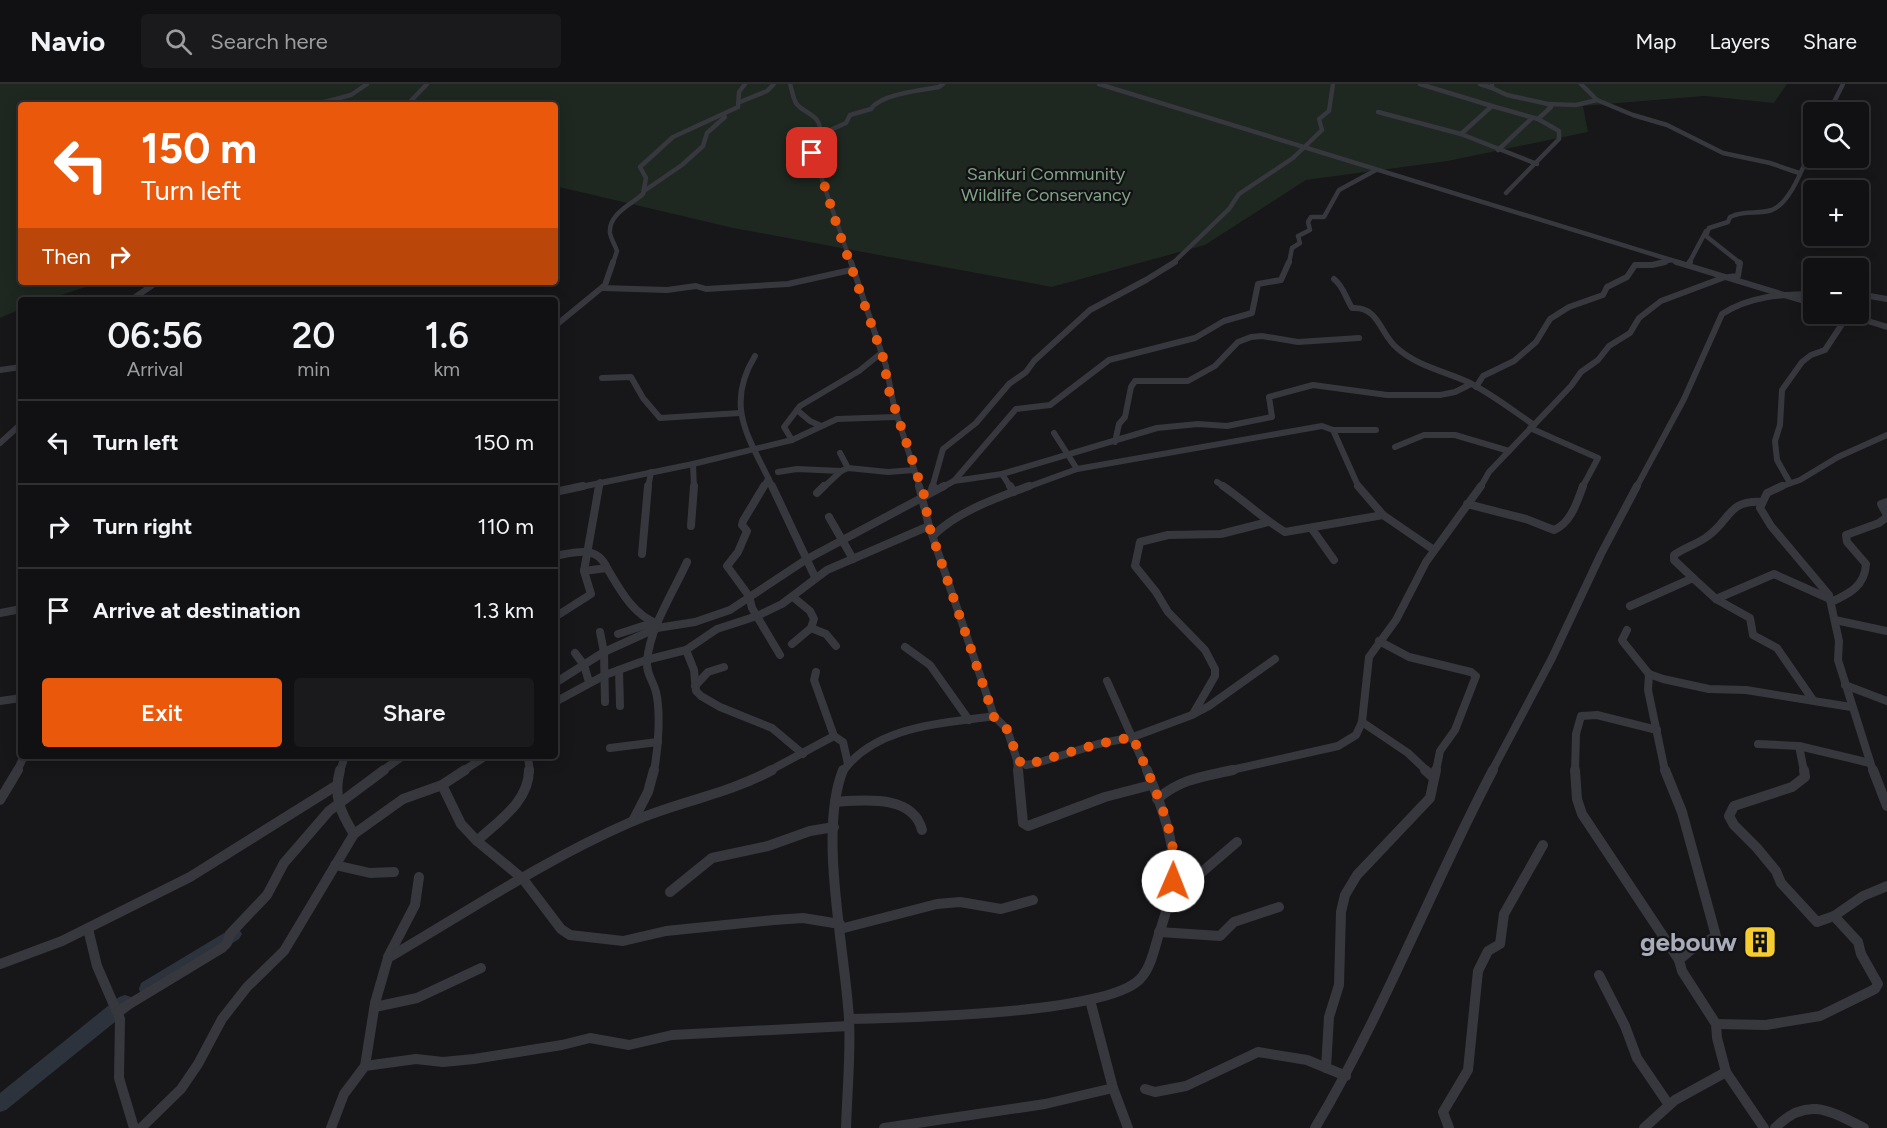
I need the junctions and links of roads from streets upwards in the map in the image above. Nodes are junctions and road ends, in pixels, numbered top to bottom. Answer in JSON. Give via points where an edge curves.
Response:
{"nodes":[{"id":1,"x":368,"y":84,"type":"edge"},
{"id":2,"x":427,"y":84,"type":"edge"},
{"id":3,"x":746,"y":84,"type":"edge"},
{"id":4,"x":774,"y":84,"type":"edge"},
{"id":5,"x":790,"y":84,"type":"edge"},
{"id":6,"x":943,"y":84,"type":"edge"},
{"id":7,"x":1099,"y":84,"type":"edge"},
{"id":8,"x":1333,"y":84,"type":"edge"},
{"id":9,"x":1420,"y":84,"type":"edge"},
{"id":10,"x":1480,"y":84,"type":"edge"},
{"id":11,"x":1581,"y":84,"type":"edge"},
{"id":12,"x":1843,"y":84,"type":"edge"},
{"id":13,"x":1492,"y":86,"type":"edge"},
{"id":14,"x":1597,"y":100,"type":"junction"},
{"id":15,"x":324,"y":102,"type":"edge"},
{"id":16,"x":410,"y":102,"type":"edge"},
{"id":17,"x":740,"y":102,"type":"junction"},
{"id":18,"x":1834,"y":102,"type":"edge"},
{"id":19,"x":1548,"y":105,"type":"junction"},
{"id":20,"x":1492,"y":106,"type":"junction"},
{"id":21,"x":1378,"y":112,"type":"dead end"},
{"id":22,"x":729,"y":113,"type":"junction"},
{"id":23,"x":1535,"y":118,"type":"junction"},
{"id":24,"x":1461,"y":134,"type":"junction"},
{"id":25,"x":819,"y":135,"type":"junction"},
{"id":26,"x":1303,"y":147,"type":"junction"},
{"id":27,"x":1498,"y":150,"type":"junction"},
{"id":28,"x":1537,"y":164,"type":"junction"},
{"id":29,"x":1803,"y":165,"type":"edge"},
{"id":30,"x":1376,"y":170,"type":"junction"},
{"id":31,"x":1799,"y":173,"type":"junction"},
{"id":32,"x":644,"y":191,"type":"junction"},
{"id":33,"x":1506,"y":193,"type":"dead end"},
{"id":34,"x":1730,"y":217,"type":"junction"},
{"id":35,"x":1671,"y":260,"type":"junction"},
{"id":36,"x":1688,"y":265,"type":"junction"},
{"id":37,"x":851,"y":270,"type":"junction"},
{"id":38,"x":1726,"y":277,"type":"junction"},
{"id":39,"x":1334,"y":279,"type":"dead end"},
{"id":40,"x":153,"y":285,"type":"edge"},
{"id":41,"x":602,"y":288,"type":"junction"},
{"id":42,"x":1781,"y":294,"type":"junction"},
{"id":43,"x":1803,"y":294,"type":"edge"},
{"id":44,"x":1869,"y":296,"type":"edge"},
{"id":45,"x":135,"y":297,"type":"edge"},
{"id":46,"x":1887,"y":299,"type":"edge"},
{"id":47,"x":1803,"y":301,"type":"edge"},
{"id":48,"x":1869,"y":321,"type":"edge"},
{"id":49,"x":558,"y":323,"type":"edge"},
{"id":50,"x":1840,"y":324,"type":"edge"},
{"id":51,"x":1887,"y":327,"type":"edge"},
{"id":52,"x":1359,"y":338,"type":"dead end"},
{"id":53,"x":880,"y":354,"type":"junction"},
{"id":54,"x":756,"y":356,"type":"dead end"},
{"id":55,"x":18,"y":367,"type":"edge"},
{"id":56,"x":0,"y":370,"type":"edge"},
{"id":57,"x":602,"y":378,"type":"dead end"},
{"id":58,"x":1474,"y":385,"type":"junction"},
{"id":59,"x":797,"y":410,"type":"junction"},
{"id":60,"x":740,"y":413,"type":"junction"},
{"id":61,"x":896,"y":417,"type":"junction"},
{"id":62,"x":821,"y":426,"type":"junction"},
{"id":63,"x":1532,"y":426,"type":"junction"},
{"id":64,"x":18,"y":427,"type":"edge"},
{"id":65,"x":1333,"y":430,"type":"junction"},
{"id":66,"x":1376,"y":430,"type":"dead end"},
{"id":67,"x":1054,"y":433,"type":"dead end"},
{"id":68,"x":1887,"y":435,"type":"edge"},
{"id":69,"x":792,"y":440,"type":"junction"},
{"id":70,"x":1115,"y":442,"type":"junction"},
{"id":71,"x":0,"y":443,"type":"edge"},
{"id":72,"x":1395,"y":447,"type":"dead end"},
{"id":73,"x":754,"y":449,"type":"junction"},
{"id":74,"x":1509,"y":451,"type":"junction"},
{"id":75,"x":840,"y":453,"type":"dead end"},
{"id":76,"x":1067,"y":453,"type":"junction"},
{"id":77,"x":693,"y":464,"type":"junction"},
{"id":78,"x":844,"y":469,"type":"junction"},
{"id":79,"x":914,"y":470,"type":"junction"},
{"id":80,"x":1077,"y":470,"type":"junction"},
{"id":81,"x":651,"y":472,"type":"junction"},
{"id":82,"x":778,"y":472,"type":"dead end"},
{"id":83,"x":1002,"y":474,"type":"junction"},
{"id":84,"x":768,"y":479,"type":"junction"},
{"id":85,"x":954,"y":481,"type":"junction"},
{"id":86,"x":600,"y":482,"type":"junction"},
{"id":87,"x":1217,"y":482,"type":"dead end"},
{"id":88,"x":1790,"y":483,"type":"junction"},
{"id":89,"x":558,"y":491,"type":"edge"},
{"id":90,"x":931,"y":492,"type":"junction"},
{"id":91,"x":1014,"y":492,"type":"junction"},
{"id":92,"x":817,"y":493,"type":"dead end"},
{"id":93,"x":924,"y":495,"type":"junction"},
{"id":94,"x":1762,"y":502,"type":"junction"},
{"id":95,"x":1887,"y":502,"type":"edge"},
{"id":96,"x":1467,"y":504,"type":"junction"},
{"id":97,"x":1383,"y":515,"type":"junction"},
{"id":98,"x":830,"y":517,"type":"dead end"},
{"id":99,"x":1887,"y":518,"type":"edge"},
{"id":100,"x":1268,"y":522,"type":"junction"},
{"id":101,"x":691,"y":526,"type":"dead end"},
{"id":102,"x":929,"y":526,"type":"junction"},
{"id":103,"x":1312,"y":529,"type":"junction"},
{"id":104,"x":933,"y":535,"type":"junction"},
{"id":105,"x":841,"y":541,"type":"junction"},
{"id":106,"x":587,"y":550,"type":"junction"},
{"id":107,"x":1434,"y":550,"type":"junction"},
{"id":108,"x":642,"y":554,"type":"dead end"},
{"id":109,"x":558,"y":555,"type":"edge"},
{"id":110,"x":807,"y":559,"type":"junction"},
{"id":111,"x":853,"y":559,"type":"junction"},
{"id":112,"x":1334,"y":560,"type":"dead end"},
{"id":113,"x":687,"y":562,"type":"dead end"},
{"id":114,"x":606,"y":568,"type":"junction"},
{"id":115,"x":584,"y":572,"type":"junction"},
{"id":116,"x":815,"y":577,"type":"junction"},
{"id":117,"x":1693,"y":578,"type":"junction"},
{"id":118,"x":749,"y":596,"type":"junction"},
{"id":119,"x":794,"y":597,"type":"junction"},
{"id":120,"x":1716,"y":599,"type":"junction"},
{"id":121,"x":1831,"y":600,"type":"junction"},
{"id":122,"x":1630,"y":606,"type":"dead end"},
{"id":123,"x":18,"y":610,"type":"edge"},
{"id":124,"x":0,"y":613,"type":"edge"},
{"id":125,"x":558,"y":615,"type":"edge"},
{"id":126,"x":758,"y":616,"type":"junction"},
{"id":127,"x":1835,"y":620,"type":"junction"},
{"id":128,"x":655,"y":625,"type":"junction"},
{"id":129,"x":811,"y":628,"type":"junction"},
{"id":130,"x":1627,"y":630,"type":"dead end"},
{"id":131,"x":1887,"y":631,"type":"edge"},
{"id":132,"x":600,"y":632,"type":"dead end"},
{"id":133,"x":618,"y":634,"type":"dead end"},
{"id":134,"x":1379,"y":641,"type":"junction"},
{"id":135,"x":792,"y":644,"type":"dead end"},
{"id":136,"x":836,"y":646,"type":"dead end"},
{"id":137,"x":905,"y":647,"type":"dead end"},
{"id":138,"x":686,"y":650,"type":"junction"},
{"id":139,"x":604,"y":652,"type":"junction"},
{"id":140,"x":575,"y":653,"type":"dead end"},
{"id":141,"x":780,"y":655,"type":"dead end"},
{"id":142,"x":1275,"y":659,"type":"dead end"},
{"id":143,"x":646,"y":660,"type":"junction"},
{"id":144,"x":584,"y":664,"type":"junction"},
{"id":145,"x":724,"y":667,"type":"dead end"},
{"id":146,"x":619,"y":670,"type":"junction"},
{"id":147,"x":816,"y":672,"type":"dead end"},
{"id":148,"x":1649,"y":674,"type":"junction"},
{"id":149,"x":605,"y":675,"type":"junction"},
{"id":150,"x":558,"y":681,"type":"edge"},
{"id":151,"x":1107,"y":681,"type":"dead end"},
{"id":152,"x":589,"y":682,"type":"junction"},
{"id":153,"x":1845,"y":685,"type":"junction"},
{"id":154,"x":695,"y":686,"type":"junction"},
{"id":155,"x":18,"y":698,"type":"edge"},
{"id":156,"x":0,"y":700,"type":"edge"},
{"id":157,"x":558,"y":700,"type":"edge"},
{"id":158,"x":1813,"y":700,"type":"junction"},
{"id":159,"x":1887,"y":700,"type":"edge"},
{"id":160,"x":605,"y":702,"type":"dead end"},
{"id":161,"x":620,"y":706,"type":"dead end"},
{"id":162,"x":1851,"y":707,"type":"junction"},
{"id":163,"x":1192,"y":715,"type":"junction"},
{"id":164,"x":994,"y":717,"type":"junction"},
{"id":165,"x":969,"y":720,"type":"junction"},
{"id":166,"x":1362,"y":722,"type":"junction"},
{"id":167,"x":1657,"y":730,"type":"junction"},
{"id":168,"x":834,"y":736,"type":"junction"},
{"id":169,"x":1133,"y":737,"type":"junction"},
{"id":170,"x":658,"y":742,"type":"junction"},
{"id":171,"x":1758,"y":744,"type":"dead end"},
{"id":172,"x":1799,"y":746,"type":"junction"},
{"id":173,"x":610,"y":748,"type":"dead end"},
{"id":174,"x":802,"y":754,"type":"junction"},
{"id":175,"x":23,"y":759,"type":"edge"},
{"id":176,"x":344,"y":759,"type":"edge"},
{"id":177,"x":400,"y":759,"type":"edge"},
{"id":178,"x":480,"y":759,"type":"edge"},
{"id":179,"x":528,"y":759,"type":"edge"},
{"id":180,"x":1017,"y":760,"type":"junction"},
{"id":181,"x":1870,"y":763,"type":"junction"},
{"id":182,"x":848,"y":765,"type":"junction"},
{"id":183,"x":1434,"y":778,"type":"junction"},
{"id":184,"x":442,"y":785,"type":"junction"},
{"id":185,"x":1151,"y":785,"type":"junction"},
{"id":186,"x":334,"y":787,"type":"junction"},
{"id":187,"x":1157,"y":799,"type":"junction"},
{"id":188,"x":0,"y":800,"type":"edge"},
{"id":189,"x":835,"y":802,"type":"junction"},
{"id":190,"x":338,"y":804,"type":"junction"},
{"id":191,"x":1887,"y":806,"type":"edge"},
{"id":192,"x":633,"y":821,"type":"junction"},
{"id":193,"x":834,"y":827,"type":"junction"},
{"id":194,"x":922,"y":830,"type":"dead end"},
{"id":195,"x":354,"y":834,"type":"junction"},
{"id":196,"x":477,"y":841,"type":"junction"},
{"id":197,"x":1237,"y":842,"type":"dead end"},
{"id":198,"x":1543,"y":845,"type":"dead end"},
{"id":199,"x":335,"y":865,"type":"junction"},
{"id":200,"x":394,"y":872,"type":"dead end"},
{"id":201,"x":419,"y":877,"type":"dead end"},
{"id":202,"x":523,"y":879,"type":"junction"},
{"id":203,"x":1173,"y":881,"type":"junction"},
{"id":204,"x":1887,"y":886,"type":"edge"},
{"id":205,"x":670,"y":892,"type":"dead end"},
{"id":206,"x":1033,"y":900,"type":"dead end"},
{"id":207,"x":1279,"y":907,"type":"dead end"},
{"id":208,"x":1834,"y":916,"type":"junction"},
{"id":209,"x":840,"y":926,"type":"junction"},
{"id":210,"x":88,"y":929,"type":"junction"},
{"id":211,"x":1159,"y":932,"type":"junction"},
{"id":212,"x":388,"y":958,"type":"junction"},
{"id":213,"x":1679,"y":960,"type":"junction"},
{"id":214,"x":0,"y":964,"type":"edge"},
{"id":215,"x":481,"y":968,"type":"dead end"},
{"id":216,"x":1599,"y":975,"type":"dead end"},
{"id":217,"x":1090,"y":1000,"type":"junction"},
{"id":218,"x":375,"y":1007,"type":"junction"},
{"id":219,"x":118,"y":1011,"type":"junction"},
{"id":220,"x":849,"y":1023,"type":"junction"},
{"id":221,"x":1716,"y":1024,"type":"junction"},
{"id":222,"x":365,"y":1066,"type":"junction"},
{"id":223,"x":1326,"y":1068,"type":"junction"},
{"id":224,"x":1726,"y":1072,"type":"junction"},
{"id":225,"x":1346,"y":1076,"type":"junction"},
{"id":226,"x":1113,"y":1088,"type":"junction"},
{"id":227,"x":1145,"y":1089,"type":"dead end"},
{"id":228,"x":1669,"y":1105,"type":"junction"},
{"id":229,"x":134,"y":1128,"type":"edge"},
{"id":230,"x":141,"y":1128,"type":"edge"},
{"id":231,"x":331,"y":1128,"type":"edge"},
{"id":232,"x":846,"y":1128,"type":"edge"},
{"id":233,"x":884,"y":1128,"type":"edge"},
{"id":234,"x":1128,"y":1128,"type":"edge"},
{"id":235,"x":1315,"y":1128,"type":"edge"},
{"id":236,"x":1449,"y":1128,"type":"edge"},
{"id":237,"x":1644,"y":1128,"type":"edge"},
{"id":238,"x":1764,"y":1128,"type":"edge"},
{"id":239,"x":1775,"y":1128,"type":"edge"},
{"id":240,"x":1864,"y":1128,"type":"edge"}],
"edges":[{"from":1,"to":15,"type":"street","via":[[351,95]]},
{"from":2,"to":16,"type":"street"},
{"from":3,"to":17,"type":"street","via":[[739,92]]},
{"from":4,"to":17,"type":"street"},
{"from":5,"to":25,"type":"street","via":[[796,104],[816,117]]},
{"from":6,"to":25,"type":"street","via":[[874,104]]},
{"from":7,"to":26,"type":"street"},
{"from":8,"to":26,"type":"street","via":[[1329,111],[1319,119],[1322,130]]},
{"from":9,"to":20,"type":"street"},
{"from":10,"to":13,"type":"street"},
{"from":11,"to":14,"type":"street"},
{"from":12,"to":18,"type":"street"},
{"from":13,"to":19,"type":"street","via":[[1508,95]]},
{"from":14,"to":19,"type":"street"},
{"from":14,"to":31,"type":"street","via":[[1667,125],[1723,153]]},
{"from":17,"to":22,"type":"street"},
{"from":19,"to":23,"type":"street","via":[[1551,107]]},
{"from":20,"to":23,"type":"street"},
{"from":20,"to":24,"type":"street"},
{"from":21,"to":24,"type":"street"},
{"from":22,"to":32,"type":"street","via":[[707,133],[703,146]]},
{"from":22,"to":32,"type":"street","via":[[666,142],[640,167],[646,178]]},
{"from":23,"to":27,"type":"street"},
{"from":23,"to":28,"type":"street","via":[[1559,131],[1558,140]]},
{"from":24,"to":27,"type":"street"},
{"from":25,"to":37,"type":"street","via":[[812,153]]},
{"from":26,"to":30,"type":"street"},
{"from":26,"to":90,"type":"street","via":[[1239,194],[1229,209],[1173,263],[1090,310],[1009,384],[976,423],[943,449]]},
{"from":27,"to":28,"type":"street"},
{"from":28,"to":33,"type":"street"},
{"from":29,"to":31,"type":"street"},
{"from":30,"to":35,"type":"street"},
{"from":30,"to":85,"type":"street","via":[[1335,192],[1324,218],[1311,217],[1310,230],[1298,236],[1300,243],[1292,248],[1281,280],[1258,284],[1252,313],[1224,321],[1195,338],[1109,360],[1050,405],[1016,409]]},
{"from":31,"to":34,"type":"street","via":[[1775,208]]},
{"from":32,"to":41,"type":"street","via":[[610,224],[610,235],[618,251]]},
{"from":34,"to":36,"type":"street","via":[[1709,225]]},
{"from":34,"to":38,"type":"street","via":[[1728,222],[1709,228],[1706,236],[1740,263],[1738,276]]},
{"from":35,"to":36,"type":"street"},
{"from":35,"to":58,"type":"street","via":[[1635,266],[1627,277],[1607,287],[1603,295],[1569,307],[1550,319],[1536,342]]},
{"from":36,"to":38,"type":"street"},
{"from":37,"to":41,"type":"street","via":[[788,284],[667,290]]},
{"from":37,"to":53,"type":"street"},
{"from":38,"to":42,"type":"street"},
{"from":38,"to":63,"type":"street","via":[[1666,297],[1639,318],[1630,333],[1581,372]]},
{"from":39,"to":58,"type":"street","via":[[1343,287],[1352,308],[1372,312],[1389,341],[1401,351]]},
{"from":40,"to":45,"type":"street"},
{"from":41,"to":49,"type":"street"},
{"from":42,"to":43,"type":"street"},
{"from":42,"to":47,"type":"street"},
{"from":42,"to":225,"type":"street","via":[[1734,305],[1722,314],[1684,399],[1606,543],[1547,667],[1462,829]]},
{"from":44,"to":46,"type":"street"},
{"from":48,"to":51,"type":"street"},
{"from":50,"to":88,"type":"street","via":[[1825,350],[1802,362],[1782,390],[1775,441],[1777,460]]},
{"from":52,"to":70,"type":"street","via":[[1298,342],[1251,337],[1238,342],[1215,366],[1188,381],[1135,381]]},
{"from":53,"to":59,"type":"street"},
{"from":53,"to":61,"type":"street"},
{"from":54,"to":60,"type":"street","via":[[743,377]]},
{"from":55,"to":56,"type":"street"},
{"from":57,"to":60,"type":"street","via":[[631,377],[643,398],[664,419]]},
{"from":58,"to":63,"type":"street"},
{"from":58,"to":70,"type":"street","via":[[1449,394],[1424,396],[1313,385],[1269,397],[1272,417],[1227,426],[1157,428]]},
{"from":59,"to":62,"type":"street"},
{"from":59,"to":69,"type":"street","via":[[784,427]]},
{"from":60,"to":73,"type":"street"},
{"from":61,"to":62,"type":"street","via":[[837,419]]},
{"from":61,"to":79,"type":"street"},
{"from":62,"to":69,"type":"street"},
{"from":63,"to":74,"type":"street"},
{"from":63,"to":96,"type":"street","via":[[1598,458],[1561,527],[1554,530]]},
{"from":64,"to":71,"type":"street"},
{"from":65,"to":66,"type":"street"},
{"from":65,"to":80,"type":"street","via":[[1322,426]]},
{"from":65,"to":97,"type":"street","via":[[1356,484]]},
{"from":67,"to":76,"type":"street"},
{"from":68,"to":88,"type":"street"},
{"from":69,"to":73,"type":"street"},
{"from":70,"to":76,"type":"street"},
{"from":72,"to":74,"type":"street","via":[[1421,436],[1455,435]]},
{"from":73,"to":77,"type":"street"},
{"from":73,"to":84,"type":"street"},
{"from":74,"to":96,"type":"street"},
{"from":75,"to":78,"type":"street"},
{"from":76,"to":80,"type":"street"},
{"from":76,"to":83,"type":"street"},
{"from":77,"to":81,"type":"street"},
{"from":77,"to":101,"type":"street"},
{"from":78,"to":79,"type":"street"},
{"from":78,"to":82,"type":"street"},
{"from":78,"to":92,"type":"street"},
{"from":79,"to":93,"type":"street"},
{"from":80,"to":91,"type":"street"},
{"from":81,"to":86,"type":"street"},
{"from":81,"to":108,"type":"street"},
{"from":83,"to":85,"type":"street"},
{"from":83,"to":91,"type":"street"},
{"from":84,"to":110,"type":"street"},
{"from":84,"to":118,"type":"street","via":[[743,521],[747,531],[727,566]]},
{"from":85,"to":90,"type":"street"},
{"from":86,"to":89,"type":"street"},
{"from":86,"to":106,"type":"street"},
{"from":87,"to":100,"type":"street"},
{"from":88,"to":94,"type":"street","via":[[1767,493]]},
{"from":90,"to":93,"type":"street"},
{"from":91,"to":104,"type":"street","via":[[945,524]]},
{"from":93,"to":102,"type":"street"},
{"from":93,"to":105,"type":"street"},
{"from":94,"to":117,"type":"street","via":[[1737,504],[1711,535],[1674,555],[1674,560]]},
{"from":94,"to":121,"type":"street","via":[[1762,514]]},
{"from":95,"to":99,"type":"street","via":[[1881,504]]},
{"from":96,"to":107,"type":"street"},
{"from":97,"to":103,"type":"street"},
{"from":97,"to":107,"type":"street"},
{"from":98,"to":105,"type":"street"},
{"from":99,"to":121,"type":"street","via":[[1846,535],[1847,542],[1867,567],[1853,593]]},
{"from":100,"to":103,"type":"street","via":[[1285,532]]},
{"from":100,"to":163,"type":"street","via":[[1221,534],[1168,534],[1140,542],[1135,566],[1168,612],[1205,650],[1215,669],[1215,676]]},
{"from":102,"to":104,"type":"street"},
{"from":102,"to":111,"type":"street"},
{"from":103,"to":112,"type":"street"},
{"from":104,"to":164,"type":"street"},
{"from":105,"to":110,"type":"street"},
{"from":105,"to":111,"type":"street"},
{"from":106,"to":109,"type":"street"},
{"from":106,"to":114,"type":"street","via":[[603,559]]},
{"from":106,"to":115,"type":"street"},
{"from":107,"to":134,"type":"street","via":[[1396,620]]},
{"from":110,"to":116,"type":"street"},
{"from":110,"to":118,"type":"street"},
{"from":111,"to":116,"type":"street"},
{"from":113,"to":128,"type":"street"},
{"from":114,"to":115,"type":"street"},
{"from":114,"to":128,"type":"street","via":[[619,590]]},
{"from":115,"to":125,"type":"street","via":[[591,594]]},
{"from":116,"to":119,"type":"street"},
{"from":117,"to":120,"type":"street"},
{"from":117,"to":122,"type":"street"},
{"from":118,"to":126,"type":"street"},
{"from":118,"to":128,"type":"street","via":[[730,609],[695,622]]},
{"from":119,"to":126,"type":"street"},
{"from":119,"to":129,"type":"street","via":[[812,615]]},
{"from":120,"to":121,"type":"street","via":[[1774,574]]},
{"from":120,"to":158,"type":"street","via":[[1750,618],[1753,635],[1777,648]]},
{"from":121,"to":127,"type":"street"},
{"from":123,"to":124,"type":"street"},
{"from":126,"to":138,"type":"street","via":[[717,629]]},
{"from":126,"to":141,"type":"street"},
{"from":127,"to":131,"type":"street"},
{"from":127,"to":153,"type":"street","via":[[1838,660]]},
{"from":128,"to":133,"type":"street"},
{"from":128,"to":139,"type":"street"},
{"from":128,"to":143,"type":"street"},
{"from":129,"to":135,"type":"street"},
{"from":129,"to":136,"type":"street","via":[[826,634]]},
{"from":130,"to":148,"type":"street","via":[[1622,640]]},
{"from":132,"to":139,"type":"street"},
{"from":134,"to":166,"type":"street","via":[[1369,657]]},
{"from":134,"to":183,"type":"street","via":[[1408,657],[1476,676],[1455,730],[1440,751]]},
{"from":137,"to":165,"type":"street","via":[[930,665]]},
{"from":138,"to":143,"type":"street"},
{"from":138,"to":154,"type":"street"},
{"from":139,"to":144,"type":"street"},
{"from":139,"to":149,"type":"street"},
{"from":140,"to":144,"type":"street"},
{"from":142,"to":163,"type":"street"},
{"from":143,"to":146,"type":"street"},
{"from":143,"to":170,"type":"street","via":[[647,675],[656,693]]},
{"from":144,"to":150,"type":"street"},
{"from":144,"to":152,"type":"street"},
{"from":145,"to":154,"type":"street","via":[[708,672]]},
{"from":146,"to":149,"type":"street"},
{"from":146,"to":161,"type":"street"},
{"from":147,"to":168,"type":"street","via":[[814,680]]},
{"from":148,"to":158,"type":"street","via":[[1709,689]]},
{"from":148,"to":167,"type":"street","via":[[1648,690]]},
{"from":149,"to":152,"type":"street"},
{"from":149,"to":160,"type":"street"},
{"from":151,"to":169,"type":"street"},
{"from":152,"to":157,"type":"street"},
{"from":153,"to":159,"type":"street"},
{"from":153,"to":162,"type":"street"},
{"from":154,"to":174,"type":"street","via":[[700,696],[720,707],[772,728]]},
{"from":155,"to":156,"type":"street"},
{"from":158,"to":162,"type":"street"},
{"from":162,"to":181,"type":"street"},
{"from":163,"to":169,"type":"street"},
{"from":164,"to":165,"type":"street"},
{"from":164,"to":180,"type":"street","via":[[1000,719],[1008,732]]},
{"from":165,"to":182,"type":"street","via":[[898,734],[864,751]]},
{"from":166,"to":183,"type":"street","via":[[1408,753]]},
{"from":166,"to":187,"type":"street","via":[[1353,740],[1338,746],[1184,781]]},
{"from":167,"to":213,"type":"street","via":[[1666,775],[1682,812],[1716,936]]},
{"from":167,"to":213,"type":"street","via":[[1597,715],[1581,716],[1574,759],[1577,798],[1593,831]]},
{"from":168,"to":174,"type":"street"},
{"from":168,"to":182,"type":"street","via":[[843,742]]},
{"from":169,"to":180,"type":"street","via":[[1037,763],[1026,765]]},
{"from":169,"to":185,"type":"street"},
{"from":170,"to":173,"type":"street"},
{"from":170,"to":192,"type":"street","via":[[648,793]]},
{"from":171,"to":172,"type":"street"},
{"from":172,"to":181,"type":"street"},
{"from":172,"to":208,"type":"street","via":[[1805,777],[1792,787],[1734,806],[1729,816],[1817,922]]},
{"from":174,"to":192,"type":"street","via":[[736,787]]},
{"from":175,"to":188,"type":"street"},
{"from":176,"to":186,"type":"street"},
{"from":177,"to":190,"type":"street"},
{"from":178,"to":184,"type":"street"},
{"from":179,"to":196,"type":"street","via":[[530,784],[514,807]]},
{"from":180,"to":185,"type":"street","via":[[1020,807],[1023,823],[1028,826],[1105,797]]},
{"from":181,"to":191,"type":"street"},
{"from":182,"to":189,"type":"street","via":[[838,778]]},
{"from":183,"to":223,"type":"street","via":[[1430,798],[1357,875],[1345,896],[1341,912],[1341,966],[1329,1017]]},
{"from":184,"to":195,"type":"street","via":[[403,799]]},
{"from":184,"to":196,"type":"street","via":[[461,824]]},
{"from":185,"to":187,"type":"street"},
{"from":186,"to":190,"type":"street"},
{"from":186,"to":210,"type":"street","via":[[190,877]]},
{"from":187,"to":203,"type":"street","via":[[1174,851]]},
{"from":189,"to":193,"type":"street"},
{"from":189,"to":194,"type":"street","via":[[868,800],[904,806],[918,817]]},
{"from":190,"to":195,"type":"street"},
{"from":190,"to":219,"type":"street","via":[[284,863],[267,895],[230,934],[227,943]]},
{"from":192,"to":202,"type":"street","via":[[577,847]]},
{"from":193,"to":205,"type":"street","via":[[712,858]]},
{"from":193,"to":209,"type":"street"},
{"from":195,"to":199,"type":"street"},
{"from":196,"to":202,"type":"street"},
{"from":197,"to":203,"type":"street","via":[[1195,878]]},
{"from":198,"to":236,"type":"street","via":[[1504,914],[1500,944],[1488,951],[1478,970],[1468,1070],[1443,1112]]},
{"from":199,"to":200,"type":"street","via":[[358,872]]},
{"from":199,"to":230,"type":"street","via":[[284,951],[247,987],[222,1019],[181,1089]]},
{"from":201,"to":212,"type":"street","via":[[415,905]]},
{"from":202,"to":209,"type":"street","via":[[561,929],[580,937],[623,941],[666,931],[794,919]]},
{"from":202,"to":212,"type":"street"},
{"from":203,"to":211,"type":"street"},
{"from":204,"to":208,"type":"street","via":[[1863,896]]},
{"from":206,"to":209,"type":"street","via":[[1001,909],[960,902],[937,904]]},
{"from":207,"to":211,"type":"street","via":[[1234,922],[1220,936]]},
{"from":208,"to":221,"type":"street","via":[[1858,942],[1877,979],[1875,989],[1820,1016],[1766,1025]]},
{"from":209,"to":220,"type":"street"},
{"from":210,"to":214,"type":"street"},
{"from":210,"to":219,"type":"street","via":[[97,966]]},
{"from":211,"to":217,"type":"street","via":[[1139,980],[1120,992]]},
{"from":212,"to":218,"type":"street"},
{"from":213,"to":221,"type":"street"},
{"from":215,"to":218,"type":"street","via":[[417,998]]},
{"from":216,"to":228,"type":"street","via":[[1626,1026],[1637,1058]]},
{"from":217,"to":220,"type":"street"},
{"from":217,"to":226,"type":"street"},
{"from":218,"to":222,"type":"street"},
{"from":219,"to":229,"type":"street","via":[[119,1078]]},
{"from":220,"to":222,"type":"street","via":[[672,1035],[629,1046],[590,1038],[474,1059],[416,1059]]},
{"from":220,"to":232,"type":"street"},
{"from":221,"to":224,"type":"street"},
{"from":222,"to":231,"type":"street","via":[[341,1097]]},
{"from":223,"to":225,"type":"street"},
{"from":223,"to":227,"type":"street","via":[[1258,1052],[1186,1086],[1155,1092]]},
{"from":224,"to":228,"type":"street"},
{"from":224,"to":238,"type":"street"},
{"from":225,"to":235,"type":"street"},
{"from":226,"to":233,"type":"street","via":[[1045,1104]]},
{"from":226,"to":234,"type":"street"},
{"from":228,"to":237,"type":"street"},
{"from":239,"to":240,"type":"street","via":[[1797,1109],[1807,1109],[1848,1119]]}]}
